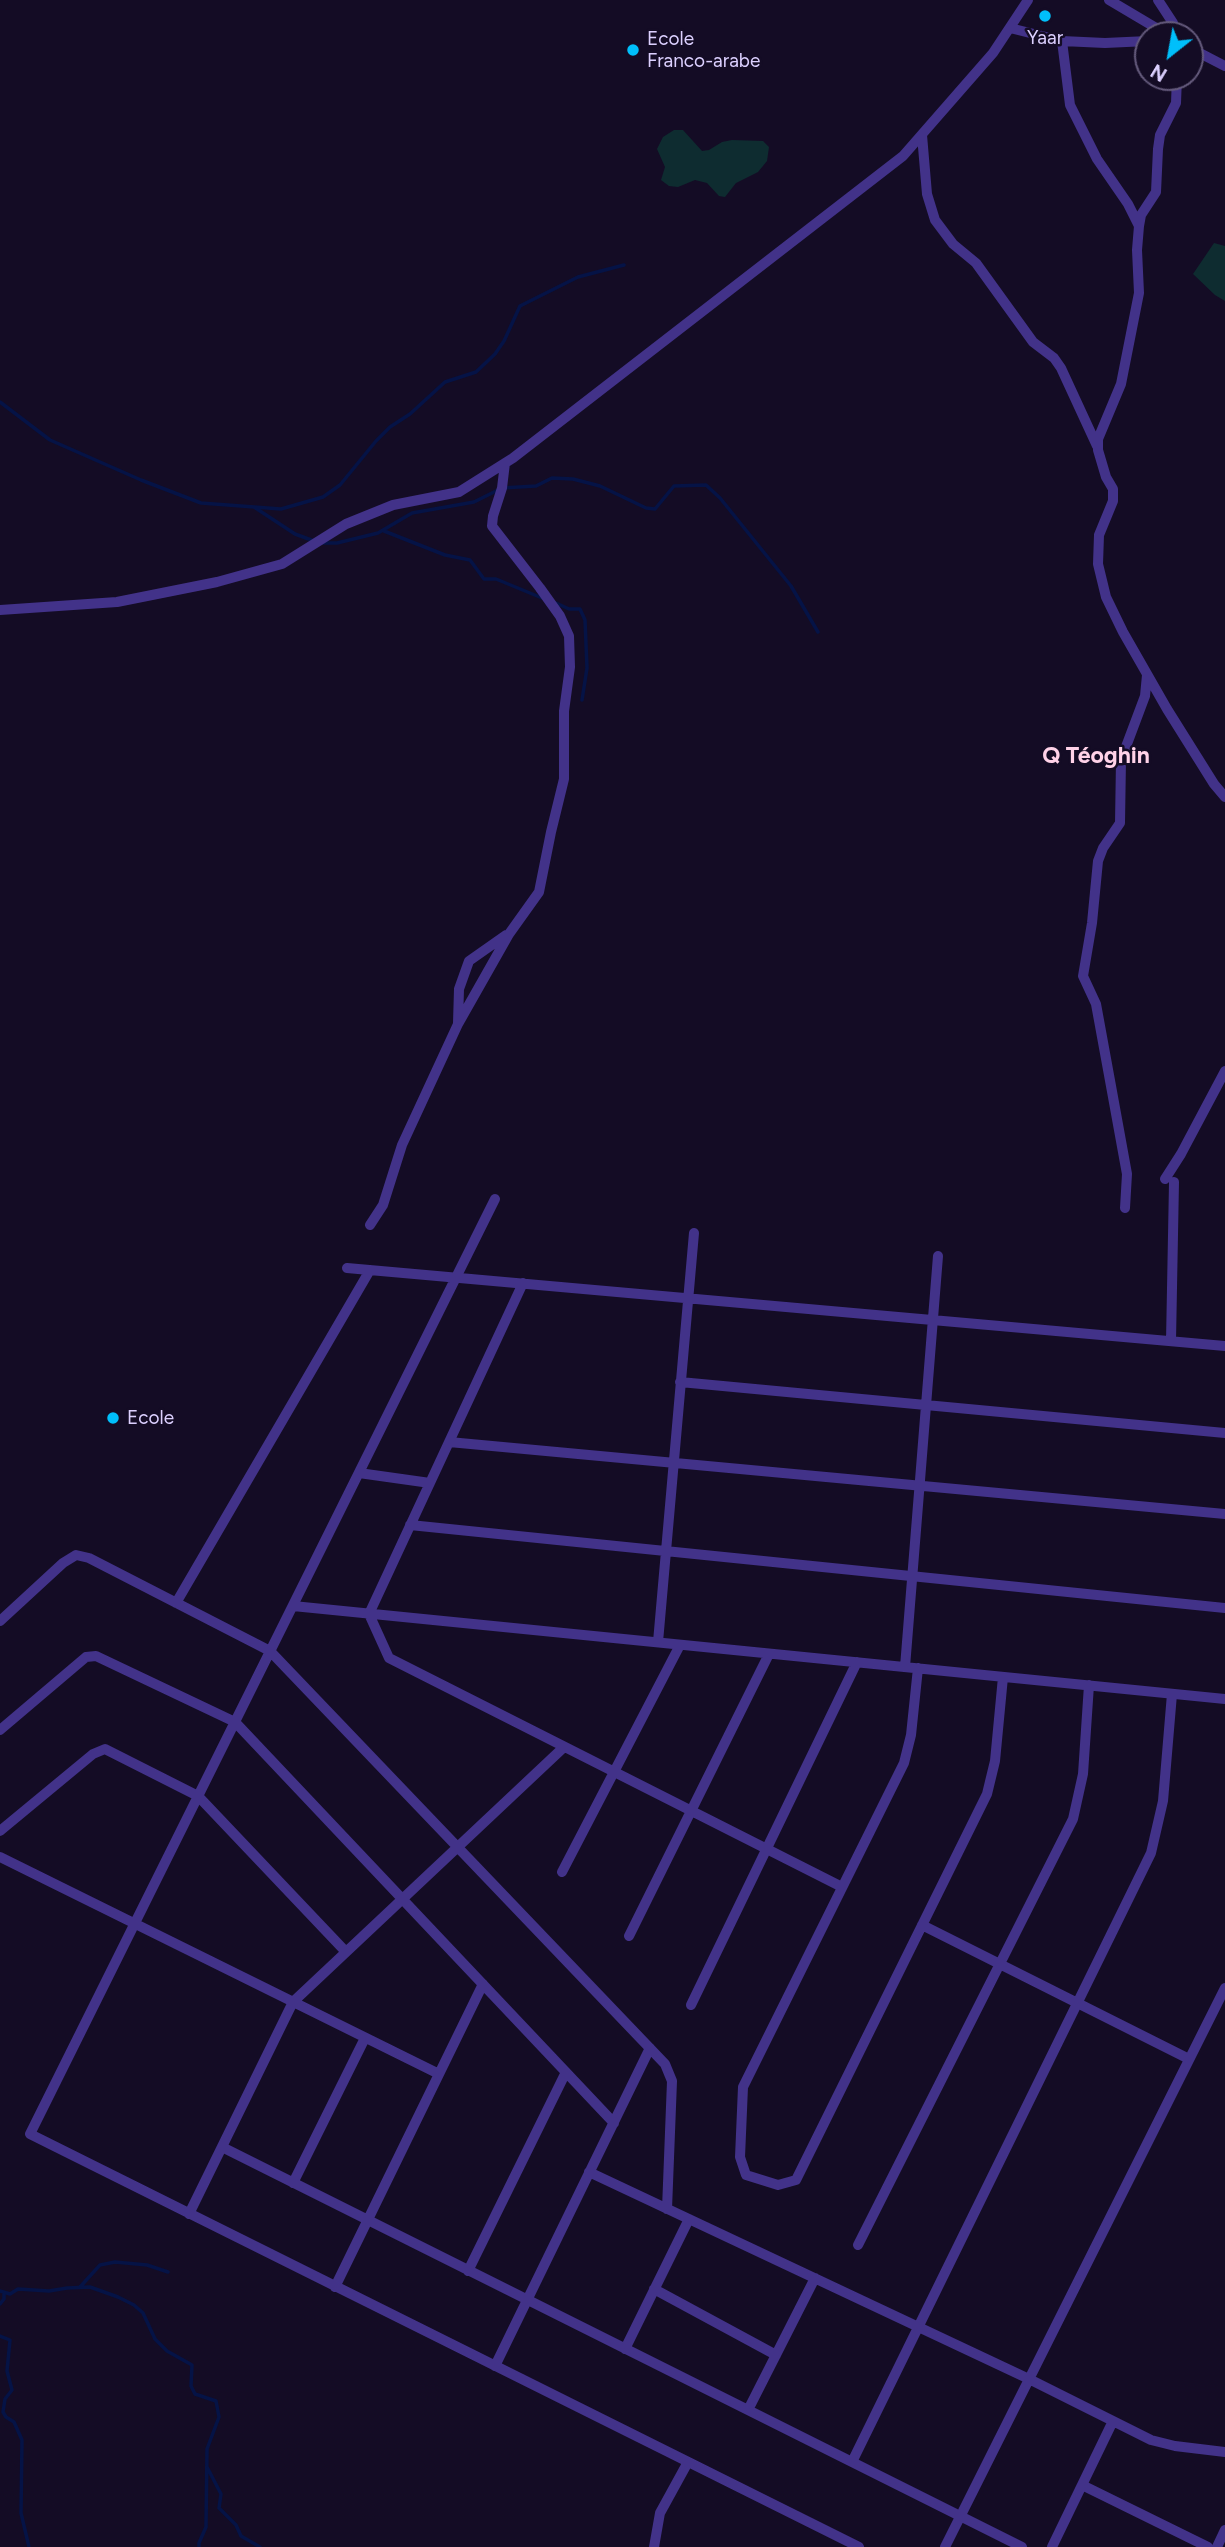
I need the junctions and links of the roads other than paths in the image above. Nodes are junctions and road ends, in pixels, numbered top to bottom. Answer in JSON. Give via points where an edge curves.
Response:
{"nodes":[{"id":1,"x":1028,"y":0,"type":"edge"},
{"id":2,"x":1109,"y":0,"type":"edge"},
{"id":3,"x":1158,"y":0,"type":"edge"},
{"id":4,"x":1144,"y":21,"type":"edge"},
{"id":5,"x":1171,"y":21,"type":"edge"},
{"id":6,"x":1010,"y":28,"type":"junction"},
{"id":7,"x":1062,"y":41,"type":"junction"},
{"id":8,"x":1134,"y":42,"type":"edge"},
{"id":9,"x":1204,"y":55,"type":"edge"},
{"id":10,"x":1225,"y":66,"type":"edge"},
{"id":11,"x":1176,"y":91,"type":"edge"},
{"id":12,"x":922,"y":135,"type":"junction"},
{"id":13,"x":1139,"y":226,"type":"junction"},
{"id":14,"x":1098,"y":450,"type":"junction"},
{"id":15,"x":505,"y":463,"type":"junction"},
{"id":16,"x":0,"y":610,"type":"edge"},
{"id":17,"x":1147,"y":673,"type":"junction"},
{"id":18,"x":1225,"y":797,"type":"edge"},
{"id":19,"x":509,"y":934,"type":"junction"},
{"id":20,"x":458,"y":1024,"type":"junction"},
{"id":21,"x":1225,"y":1071,"type":"edge"},
{"id":22,"x":495,"y":1199,"type":"dead end"},
{"id":23,"x":1125,"y":1208,"type":"dead end"},
{"id":24,"x":370,"y":1225,"type":"dead end"},
{"id":25,"x":694,"y":1233,"type":"dead end"},
{"id":26,"x":938,"y":1256,"type":"dead end"},
{"id":27,"x":347,"y":1268,"type":"dead end"},
{"id":28,"x":370,"y":1270,"type":"junction"},
{"id":29,"x":456,"y":1277,"type":"junction"},
{"id":30,"x":523,"y":1283,"type":"junction"},
{"id":31,"x":688,"y":1298,"type":"junction"},
{"id":32,"x":933,"y":1320,"type":"junction"},
{"id":33,"x":1171,"y":1341,"type":"junction"},
{"id":34,"x":1225,"y":1346,"type":"edge"},
{"id":35,"x":680,"y":1381,"type":"junction"},
{"id":36,"x":926,"y":1405,"type":"junction"},
{"id":37,"x":1225,"y":1433,"type":"edge"},
{"id":38,"x":449,"y":1441,"type":"junction"},
{"id":39,"x":673,"y":1463,"type":"junction"},
{"id":40,"x":359,"y":1473,"type":"junction"},
{"id":41,"x":430,"y":1483,"type":"junction"},
{"id":42,"x":920,"y":1485,"type":"junction"},
{"id":43,"x":1225,"y":1514,"type":"edge"},
{"id":44,"x":410,"y":1525,"type":"junction"},
{"id":45,"x":666,"y":1551,"type":"junction"},
{"id":46,"x":912,"y":1576,"type":"junction"},
{"id":47,"x":176,"y":1603,"type":"junction"},
{"id":48,"x":293,"y":1606,"type":"junction"},
{"id":49,"x":1225,"y":1608,"type":"edge"},
{"id":50,"x":369,"y":1614,"type":"junction"},
{"id":51,"x":0,"y":1622,"type":"edge"},
{"id":52,"x":658,"y":1642,"type":"junction"},
{"id":53,"x":680,"y":1644,"type":"junction"},
{"id":54,"x":270,"y":1651,"type":"junction"},
{"id":55,"x":769,"y":1654,"type":"junction"},
{"id":56,"x":857,"y":1662,"type":"junction"},
{"id":57,"x":905,"y":1667,"type":"junction"},
{"id":58,"x":918,"y":1668,"type":"junction"},
{"id":59,"x":1003,"y":1677,"type":"junction"},
{"id":60,"x":1090,"y":1685,"type":"junction"},
{"id":61,"x":1172,"y":1694,"type":"junction"},
{"id":62,"x":1225,"y":1699,"type":"edge"},
{"id":63,"x":235,"y":1722,"type":"junction"},
{"id":64,"x":0,"y":1730,"type":"edge"},
{"id":65,"x":564,"y":1747,"type":"junction"},
{"id":66,"x":614,"y":1772,"type":"junction"},
{"id":67,"x":198,"y":1796,"type":"junction"},
{"id":68,"x":691,"y":1811,"type":"junction"},
{"id":69,"x":0,"y":1831,"type":"edge"},
{"id":70,"x":458,"y":1847,"type":"junction"},
{"id":71,"x":767,"y":1849,"type":"junction"},
{"id":72,"x":0,"y":1857,"type":"edge"},
{"id":73,"x":562,"y":1872,"type":"dead end"},
{"id":74,"x":842,"y":1887,"type":"junction"},
{"id":75,"x":402,"y":1899,"type":"junction"},
{"id":76,"x":135,"y":1923,"type":"junction"},
{"id":77,"x":922,"y":1925,"type":"junction"},
{"id":78,"x":629,"y":1936,"type":"dead end"},
{"id":79,"x":346,"y":1952,"type":"junction"},
{"id":80,"x":1000,"y":1964,"type":"junction"},
{"id":81,"x":483,"y":1984,"type":"junction"},
{"id":82,"x":1225,"y":1988,"type":"edge"},
{"id":83,"x":293,"y":2002,"type":"junction"},
{"id":84,"x":1077,"y":2003,"type":"junction"},
{"id":85,"x":691,"y":2005,"type":"dead end"},
{"id":86,"x":1220,"y":2008,"type":"edge"},
{"id":87,"x":365,"y":2038,"type":"junction"},
{"id":88,"x":650,"y":2048,"type":"junction"},
{"id":89,"x":1189,"y":2059,"type":"junction"},
{"id":90,"x":566,"y":2072,"type":"junction"},
{"id":91,"x":439,"y":2074,"type":"junction"},
{"id":92,"x":614,"y":2123,"type":"junction"},
{"id":93,"x":222,"y":2147,"type":"junction"},
{"id":94,"x":589,"y":2172,"type":"junction"},
{"id":95,"x":293,"y":2183,"type":"junction"},
{"id":96,"x":667,"y":2209,"type":"junction"},
{"id":97,"x":189,"y":2214,"type":"junction"},
{"id":98,"x":689,"y":2219,"type":"junction"},
{"id":99,"x":368,"y":2220,"type":"junction"},
{"id":100,"x":858,"y":2245,"type":"dead end"},
{"id":101,"x":468,"y":2271,"type":"junction"},
{"id":102,"x":815,"y":2278,"type":"junction"},
{"id":103,"x":335,"y":2287,"type":"junction"},
{"id":104,"x":654,"y":2289,"type":"junction"},
{"id":105,"x":527,"y":2300,"type":"junction"},
{"id":106,"x":919,"y":2327,"type":"junction"},
{"id":107,"x":625,"y":2349,"type":"junction"},
{"id":108,"x":776,"y":2355,"type":"junction"},
{"id":109,"x":495,"y":2366,"type":"junction"},
{"id":110,"x":1029,"y":2379,"type":"junction"},
{"id":111,"x":748,"y":2410,"type":"junction"},
{"id":112,"x":1113,"y":2421,"type":"junction"},
{"id":113,"x":1225,"y":2452,"type":"edge"},
{"id":114,"x":688,"y":2462,"type":"junction"},
{"id":115,"x":852,"y":2462,"type":"junction"},
{"id":116,"x":1082,"y":2486,"type":"junction"},
{"id":117,"x":960,"y":2516,"type":"junction"},
{"id":118,"x":1225,"y":2530,"type":"edge"},
{"id":119,"x":654,"y":2547,"type":"edge"},
{"id":120,"x":859,"y":2547,"type":"edge"},
{"id":121,"x":945,"y":2547,"type":"edge"},
{"id":122,"x":1022,"y":2547,"type":"edge"},
{"id":123,"x":1052,"y":2547,"type":"edge"},
{"id":124,"x":1208,"y":2547,"type":"edge"},
{"id":125,"x":1217,"y":2547,"type":"edge"}],
"edges":[{"from":1,"to":6,"type":"street"},
{"from":2,"to":4,"type":"street"},
{"from":3,"to":5,"type":"street"},
{"from":6,"to":7,"type":"street"},
{"from":6,"to":12,"type":"street"},
{"from":7,"to":8,"type":"street"},
{"from":7,"to":13,"type":"street","via":[[1070,105]]},
{"from":9,"to":10,"type":"street"},
{"from":11,"to":13,"type":"street","via":[[1157,149],[1156,192]]},
{"from":12,"to":14,"type":"street","via":[[927,194],[935,220],[953,244],[976,263],[1033,342],[1054,358]]},
{"from":12,"to":15,"type":"street","via":[[904,156]]},
{"from":13,"to":14,"type":"street","via":[[1135,320],[1121,384],[1099,431]]},
{"from":14,"to":17,"type":"street","via":[[1113,501],[1099,535],[1098,564],[1106,597]]},
{"from":15,"to":16,"type":"street","via":[[459,492],[393,505],[346,524],[282,564],[117,602]]},
{"from":15,"to":19,"type":"street","via":[[492,526],[560,616],[569,636],[570,667],[564,711],[564,779],[539,892]]},
{"from":17,"to":18,"type":"street"},
{"from":17,"to":23,"type":"street","via":[[1145,696],[1121,760],[1119,823],[1098,861],[1083,976],[1096,1004],[1127,1174]]},
{"from":19,"to":20,"type":"street"},
{"from":19,"to":20,"type":"street","via":[[469,961],[459,989]]},
{"from":20,"to":24,"type":"street","via":[[402,1145],[383,1205]]},
{"from":21,"to":33,"type":"street","via":[[1170,1181]]},
{"from":22,"to":29,"type":"street"},
{"from":25,"to":31,"type":"street"},
{"from":26,"to":32,"type":"street"},
{"from":27,"to":28,"type":"street"},
{"from":28,"to":29,"type":"street"},
{"from":28,"to":47,"type":"street"},
{"from":29,"to":30,"type":"street"},
{"from":29,"to":40,"type":"street"},
{"from":30,"to":31,"type":"street"},
{"from":30,"to":38,"type":"street"},
{"from":31,"to":32,"type":"street"},
{"from":31,"to":35,"type":"street"},
{"from":32,"to":33,"type":"street"},
{"from":32,"to":36,"type":"street"},
{"from":33,"to":34,"type":"street"},
{"from":35,"to":36,"type":"street"},
{"from":35,"to":39,"type":"street"},
{"from":36,"to":37,"type":"street"},
{"from":36,"to":42,"type":"street"},
{"from":38,"to":39,"type":"street"},
{"from":38,"to":41,"type":"street"},
{"from":39,"to":42,"type":"street"},
{"from":39,"to":45,"type":"street"},
{"from":40,"to":41,"type":"street"},
{"from":40,"to":48,"type":"street"},
{"from":41,"to":44,"type":"street"},
{"from":42,"to":43,"type":"street"},
{"from":42,"to":46,"type":"street"},
{"from":44,"to":45,"type":"street"},
{"from":44,"to":50,"type":"street"},
{"from":45,"to":46,"type":"street"},
{"from":45,"to":52,"type":"street"},
{"from":46,"to":49,"type":"street"},
{"from":46,"to":57,"type":"street"},
{"from":47,"to":51,"type":"street","via":[[76,1555]]},
{"from":47,"to":54,"type":"street"},
{"from":48,"to":50,"type":"street"},
{"from":48,"to":54,"type":"street"},
{"from":50,"to":52,"type":"street"},
{"from":50,"to":65,"type":"street","via":[[389,1658]]},
{"from":52,"to":53,"type":"street"},
{"from":53,"to":55,"type":"street"},
{"from":53,"to":66,"type":"street"},
{"from":54,"to":63,"type":"street"},
{"from":54,"to":70,"type":"street"},
{"from":55,"to":56,"type":"street"},
{"from":55,"to":68,"type":"street"},
{"from":56,"to":57,"type":"street"},
{"from":56,"to":71,"type":"street"},
{"from":57,"to":58,"type":"street"},
{"from":58,"to":59,"type":"street"},
{"from":58,"to":74,"type":"street","via":[[904,1763]]},
{"from":59,"to":60,"type":"street"},
{"from":59,"to":77,"type":"street","via":[[987,1794]]},
{"from":60,"to":61,"type":"street"},
{"from":60,"to":80,"type":"street","via":[[1083,1774],[1073,1819]]},
{"from":61,"to":62,"type":"street"},
{"from":61,"to":84,"type":"street","via":[[1163,1801],[1150,1853]]},
{"from":63,"to":64,"type":"street","via":[[96,1656],[86,1657]]},
{"from":63,"to":67,"type":"street"},
{"from":63,"to":75,"type":"street"},
{"from":65,"to":66,"type":"street"},
{"from":65,"to":70,"type":"street"},
{"from":66,"to":68,"type":"street"},
{"from":66,"to":73,"type":"street"},
{"from":67,"to":69,"type":"street","via":[[105,1749]]},
{"from":67,"to":76,"type":"street"},
{"from":67,"to":79,"type":"street"},
{"from":68,"to":71,"type":"street"},
{"from":68,"to":78,"type":"street"},
{"from":70,"to":75,"type":"street"},
{"from":70,"to":88,"type":"street"},
{"from":71,"to":74,"type":"street"},
{"from":71,"to":85,"type":"street"},
{"from":72,"to":76,"type":"street"},
{"from":74,"to":77,"type":"street","via":[[743,2087],[740,2157],[746,2175],[778,2185],[796,2180]]},
{"from":75,"to":79,"type":"street"},
{"from":75,"to":81,"type":"street"},
{"from":76,"to":83,"type":"street"},
{"from":76,"to":97,"type":"street","via":[[30,2134]]},
{"from":77,"to":80,"type":"street"},
{"from":79,"to":83,"type":"street"},
{"from":80,"to":84,"type":"street"},
{"from":80,"to":100,"type":"street"},
{"from":81,"to":90,"type":"street"},
{"from":81,"to":91,"type":"street"},
{"from":82,"to":86,"type":"street"},
{"from":83,"to":87,"type":"street"},
{"from":83,"to":93,"type":"street"},
{"from":84,"to":89,"type":"street"},
{"from":84,"to":106,"type":"street"},
{"from":86,"to":89,"type":"street"},
{"from":87,"to":91,"type":"street"},
{"from":87,"to":95,"type":"street"},
{"from":88,"to":92,"type":"street"},
{"from":88,"to":96,"type":"street","via":[[666,2064],[672,2081]]},
{"from":89,"to":110,"type":"street"},
{"from":90,"to":92,"type":"street"},
{"from":90,"to":101,"type":"street"},
{"from":91,"to":99,"type":"street"},
{"from":92,"to":94,"type":"street"},
{"from":93,"to":95,"type":"street"},
{"from":93,"to":97,"type":"street"},
{"from":94,"to":96,"type":"street"},
{"from":94,"to":105,"type":"street"},
{"from":95,"to":99,"type":"street"},
{"from":96,"to":98,"type":"street"},
{"from":97,"to":103,"type":"street"},
{"from":98,"to":102,"type":"street"},
{"from":98,"to":104,"type":"street"},
{"from":99,"to":101,"type":"street"},
{"from":99,"to":103,"type":"street"},
{"from":101,"to":105,"type":"street"},
{"from":102,"to":106,"type":"street"},
{"from":102,"to":108,"type":"street"},
{"from":103,"to":109,"type":"street"},
{"from":104,"to":107,"type":"street"},
{"from":104,"to":108,"type":"street"},
{"from":105,"to":107,"type":"street"},
{"from":105,"to":109,"type":"street"},
{"from":106,"to":110,"type":"street"},
{"from":106,"to":115,"type":"street"},
{"from":107,"to":111,"type":"street"},
{"from":108,"to":111,"type":"street"},
{"from":109,"to":114,"type":"street"},
{"from":110,"to":112,"type":"street"},
{"from":110,"to":117,"type":"street"},
{"from":111,"to":115,"type":"street"},
{"from":112,"to":113,"type":"street","via":[[1151,2440]]},
{"from":112,"to":116,"type":"street"},
{"from":114,"to":119,"type":"street","via":[[660,2513]]},
{"from":114,"to":120,"type":"street"},
{"from":115,"to":117,"type":"street"},
{"from":116,"to":123,"type":"street"},
{"from":116,"to":124,"type":"street"},
{"from":117,"to":121,"type":"street"},
{"from":117,"to":122,"type":"street"},
{"from":118,"to":125,"type":"street"}]}
